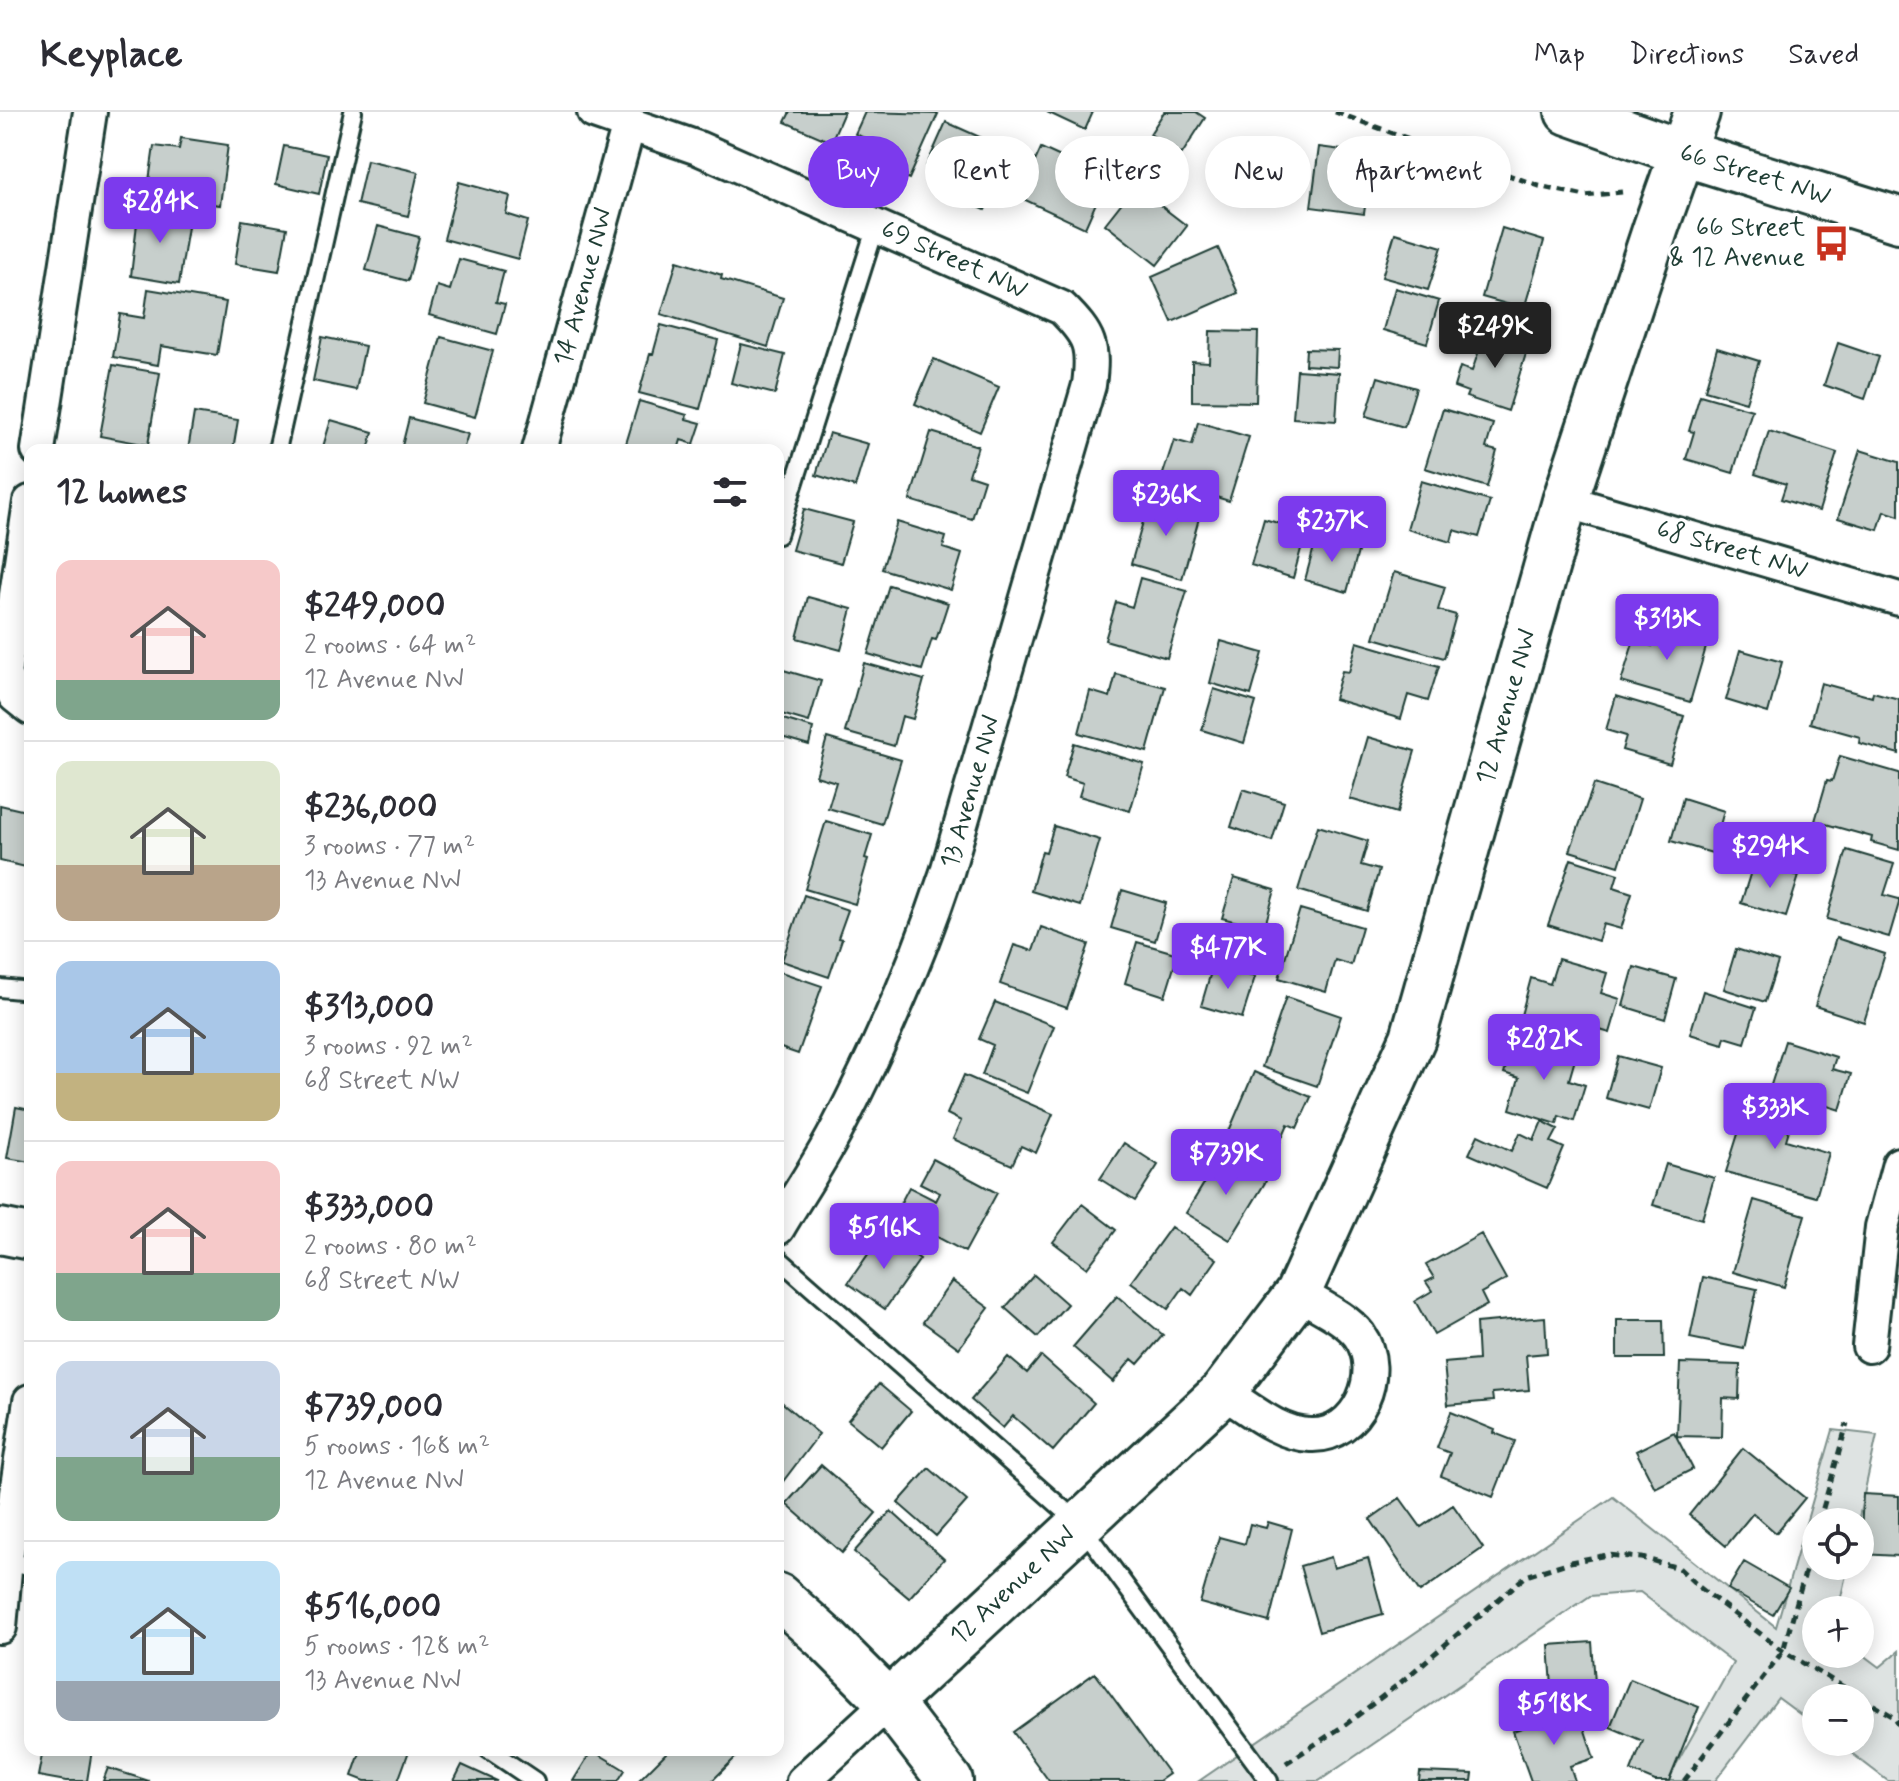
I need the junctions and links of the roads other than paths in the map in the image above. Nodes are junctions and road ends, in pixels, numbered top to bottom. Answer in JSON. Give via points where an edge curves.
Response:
{"nodes":[{"id":1,"x":90,"y":112,"type":"edge"},
{"id":2,"x":353,"y":112,"type":"edge"},
{"id":3,"x":594,"y":112,"type":"edge"},
{"id":4,"x":1568,"y":112,"type":"edge"},
{"id":5,"x":1697,"y":112,"type":"edge"},
{"id":6,"x":629,"y":124,"type":"junction"},
{"id":7,"x":1683,"y":153,"type":"junction"},
{"id":8,"x":1899,"y":220,"type":"edge"},
{"id":9,"x":876,"y":226,"type":"junction"},
{"id":10,"x":1085,"y":331,"type":"joint"},
{"id":11,"x":39,"y":444,"type":"edge"},
{"id":12,"x":278,"y":444,"type":"edge"},
{"id":13,"x":541,"y":444,"type":"edge"},
{"id":14,"x":1565,"y":501,"type":"junction"},
{"id":15,"x":784,"y":516,"type":"edge"},
{"id":16,"x":24,"y":542,"type":"edge"},
{"id":17,"x":1899,"y":599,"type":"edge"},
{"id":18,"x":24,"y":703,"type":"edge"},
{"id":19,"x":0,"y":988,"type":"edge"},
{"id":20,"x":24,"y":990,"type":"edge"},
{"id":21,"x":1899,"y":1164,"type":"edge"},
{"id":22,"x":784,"y":1218,"type":"edge"},
{"id":23,"x":0,"y":1231,"type":"edge"},
{"id":24,"x":24,"y":1236,"type":"edge"},
{"id":25,"x":784,"y":1263,"type":"edge"},
{"id":26,"x":1298,"y":1293,"type":"junction"},
{"id":27,"x":1869,"y":1346,"type":"dead end"},
{"id":28,"x":1223,"y":1392,"type":"junction"},
{"id":29,"x":24,"y":1482,"type":"edge"},
{"id":30,"x":1080,"y":1524,"type":"junction"},
{"id":31,"x":18,"y":1563,"type":"edge"},
{"id":32,"x":784,"y":1601,"type":"edge"},
{"id":33,"x":0,"y":1627,"type":"edge"},
{"id":34,"x":889,"y":1702,"type":"junction"},
{"id":35,"x":498,"y":1756,"type":"edge"},
{"id":36,"x":1267,"y":1779,"type":"edge"},
{"id":37,"x":535,"y":1781,"type":"edge"},
{"id":38,"x":803,"y":1781,"type":"edge"},
{"id":39,"x":950,"y":1781,"type":"edge"}],
"edges":[{"from":1,"to":11,"type":"street"},
{"from":2,"to":12,"type":"lane"},
{"from":3,"to":6,"type":"street","name":"69 Street NW"},
{"from":4,"to":7,"type":"street","name":"66 Street NW"},
{"from":5,"to":7,"type":"street","name":"12 Avenue NW"},
{"from":6,"to":9,"type":"street","name":"69 Street NW","via":[[698,148]]},
{"from":6,"to":13,"type":"street","name":"14 Avenue NW"},
{"from":7,"to":8,"type":"street","name":"66 Street NW"},
{"from":7,"to":14,"type":"street","name":"12 Avenue NW"},
{"from":9,"to":10,"type":"street","name":"69 Street NW","via":[[1062,308]]},
{"from":9,"to":15,"type":"lane"},
{"from":10,"to":22,"type":"street","name":"13 Avenue NW","via":[[1092,360],[1089,385],[924,941],[873,1058]]},
{"from":14,"to":17,"type":"street","name":"68 Street NW"},
{"from":14,"to":26,"type":"street","name":"12 Avenue NW","via":[[1413,1038]]},
{"from":16,"to":18,"type":"street","via":[[4,675]]},
{"from":19,"to":20,"type":"lane"},
{"from":21,"to":27,"type":"street","via":[[1882,1227]]},
{"from":23,"to":24,"type":"street"},
{"from":25,"to":30,"type":"lane"},
{"from":26,"to":28,"type":"street","name":"12 Avenue NW"},
{"from":26,"to":28,"type":"street","via":[[1345,1322],[1365,1345],[1367,1392],[1353,1417],[1334,1432],[1312,1436],[1287,1431]]},
{"from":28,"to":30,"type":"street","name":"12 Avenue NW"},
{"from":29,"to":31,"type":"street"},
{"from":30,"to":34,"type":"street","name":"12 Avenue NW"},
{"from":30,"to":36,"type":"lane"},
{"from":31,"to":33,"type":"street"},
{"from":32,"to":34,"type":"street"},
{"from":34,"to":38,"type":"street","name":"12 Avenue NW"},
{"from":34,"to":39,"type":"street"},
{"from":35,"to":37,"type":"lane"}]}
